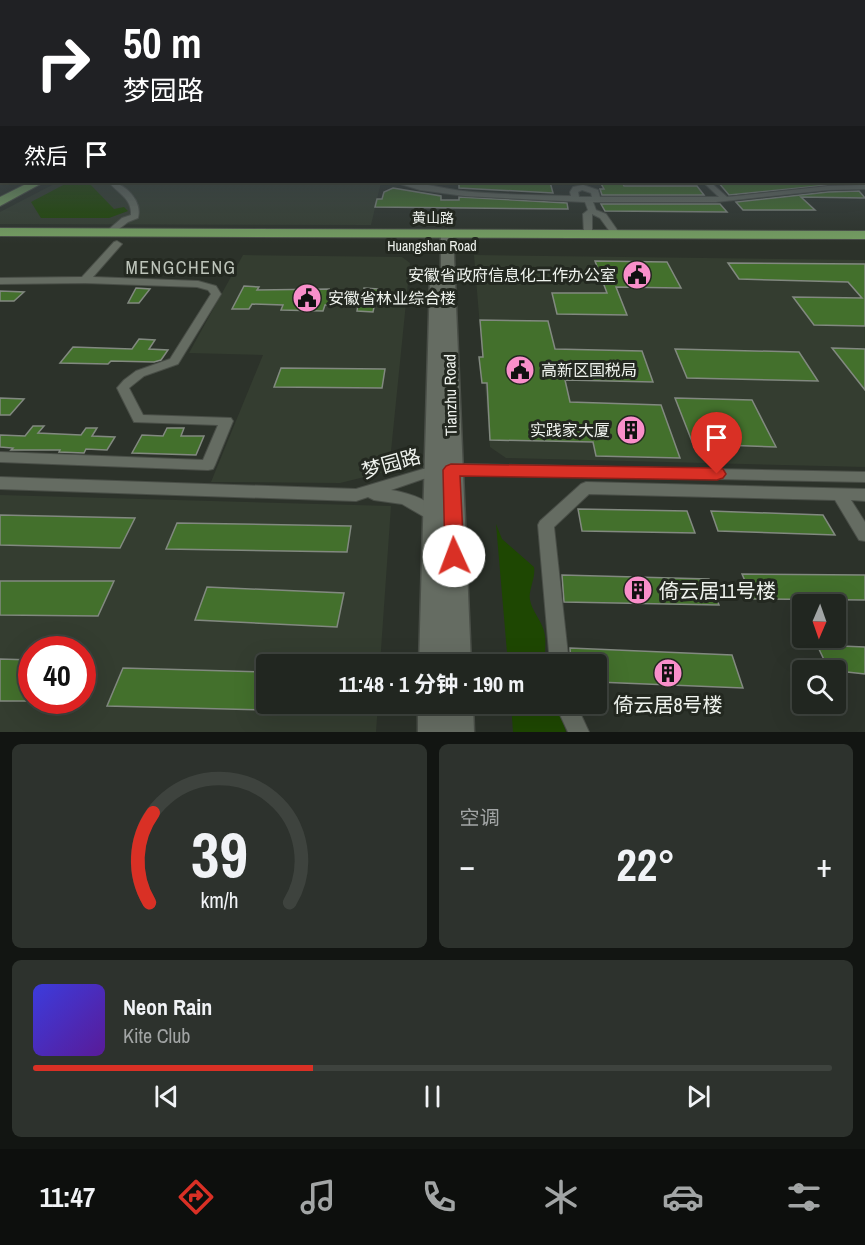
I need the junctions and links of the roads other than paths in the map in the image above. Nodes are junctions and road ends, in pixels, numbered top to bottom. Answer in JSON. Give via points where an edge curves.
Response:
{"nodes":[{"id":1,"x":24,"y":183,"type":"edge"},
{"id":2,"x":36,"y":183,"type":"edge"},
{"id":3,"x":113,"y":183,"type":"edge"},
{"id":4,"x":403,"y":183,"type":"edge"},
{"id":5,"x":707,"y":183,"type":"edge"},
{"id":6,"x":454,"y":184,"type":"dead end"},
{"id":7,"x":582,"y":184,"type":"edge"},
{"id":8,"x":865,"y":187,"type":"edge"},
{"id":9,"x":443,"y":191,"type":"junction"},
{"id":10,"x":0,"y":194,"type":"edge"},
{"id":11,"x":576,"y":198,"type":"junction"},
{"id":12,"x":593,"y":199,"type":"junction"},
{"id":13,"x":726,"y":199,"type":"junction"},
{"id":14,"x":0,"y":202,"type":"edge"},
{"id":15,"x":592,"y":211,"type":"junction"},
{"id":16,"x":0,"y":232,"type":"edge"},
{"id":17,"x":588,"y":234,"type":"junction"},
{"id":18,"x":616,"y":234,"type":"junction"},
{"id":19,"x":865,"y":236,"type":"edge"},
{"id":20,"x":114,"y":238,"type":"junction"},
{"id":21,"x":443,"y":240,"type":"junction"},
{"id":22,"x":0,"y":243,"type":"edge"},
{"id":23,"x":865,"y":247,"type":"edge"},
{"id":24,"x":85,"y":280,"type":"junction"},
{"id":25,"x":0,"y":281,"type":"edge"},
{"id":26,"x":0,"y":457,"type":"edge"},
{"id":27,"x":442,"y":471,"type":"junction"},
{"id":28,"x":865,"y":477,"type":"edge"},
{"id":29,"x":0,"y":483,"type":"edge"},
{"id":30,"x":366,"y":494,"type":"junction"},
{"id":31,"x":840,"y":495,"type":"junction"},
{"id":32,"x":865,"y":495,"type":"edge"},
{"id":33,"x":433,"y":516,"type":"junction"},
{"id":34,"x":865,"y":535,"type":"edge"},
{"id":35,"x":432,"y":654,"type":"edge"},
{"id":36,"x":457,"y":654,"type":"edge"},
{"id":37,"x":557,"y":654,"type":"edge"},
{"id":38,"x":432,"y":714,"type":"edge"},
{"id":39,"x":459,"y":714,"type":"edge"},
{"id":40,"x":570,"y":714,"type":"edge"},
{"id":41,"x":432,"y":732,"type":"edge"},
{"id":42,"x":460,"y":732,"type":"edge"},
{"id":43,"x":579,"y":732,"type":"edge"}],
"edges":[{"from":1,"to":10,"type":"main road"},
{"from":2,"to":14,"type":"main road"},
{"from":3,"to":20,"type":"street","via":[[137,209],[135,216],[125,219]]},
{"from":4,"to":9,"type":"street"},
{"from":5,"to":13,"type":"street"},
{"from":6,"to":9,"type":"street"},
{"from":7,"to":11,"type":"street","via":[[574,192]]},
{"from":7,"to":12,"type":"street","via":[[595,192]]},
{"from":8,"to":13,"type":"street","via":[[782,191]]},
{"from":9,"to":11,"type":"street","via":[[497,197]]},
{"from":11,"to":12,"type":"street"},
{"from":12,"to":13,"type":"street"},
{"from":12,"to":15,"type":"street"},
{"from":15,"to":17,"type":"street","via":[[587,214]]},
{"from":15,"to":18,"type":"street","via":[[603,216]]},
{"from":16,"to":20,"type":"main road"},
{"from":17,"to":18,"type":"main road","name":"黄山路"},
{"from":17,"to":21,"type":"main road","name":"黄山路"},
{"from":18,"to":19,"type":"main road","name":"黄山路"},
{"from":20,"to":21,"type":"main road","name":"Huangshan Road"},
{"from":20,"to":22,"type":"main road","name":"Huangshan Road"},
{"from":20,"to":24,"type":"street"},
{"from":21,"to":23,"type":"main road","name":"Huangshan Road"},
{"from":21,"to":27,"type":"street","name":"Tianzhu Road"},
{"from":24,"to":25,"type":"street"},
{"from":24,"to":26,"type":"street","via":[[198,284],[212,288],[216,294],[174,361],[140,372],[123,388],[139,419],[226,421],[208,465]]},
{"from":27,"to":28,"type":"street","name":"梦园路"},
{"from":27,"to":30,"type":"street","name":"梦园路"},
{"from":27,"to":33,"type":"street","name":"Tianzhu Road"},
{"from":27,"to":36,"type":"street","name":"Tianzhu Road"},
{"from":29,"to":30,"type":"street","name":"梦园路"},
{"from":30,"to":33,"type":"street","via":[[413,500]]},
{"from":31,"to":32,"type":"street"},
{"from":31,"to":34,"type":"street"},
{"from":31,"to":37,"type":"street","via":[[586,488],[546,525]]},
{"from":33,"to":35,"type":"street","name":"Tianzhu Road"},
{"from":38,"to":41,"type":"street"},
{"from":39,"to":42,"type":"street"},
{"from":40,"to":43,"type":"street"}]}
